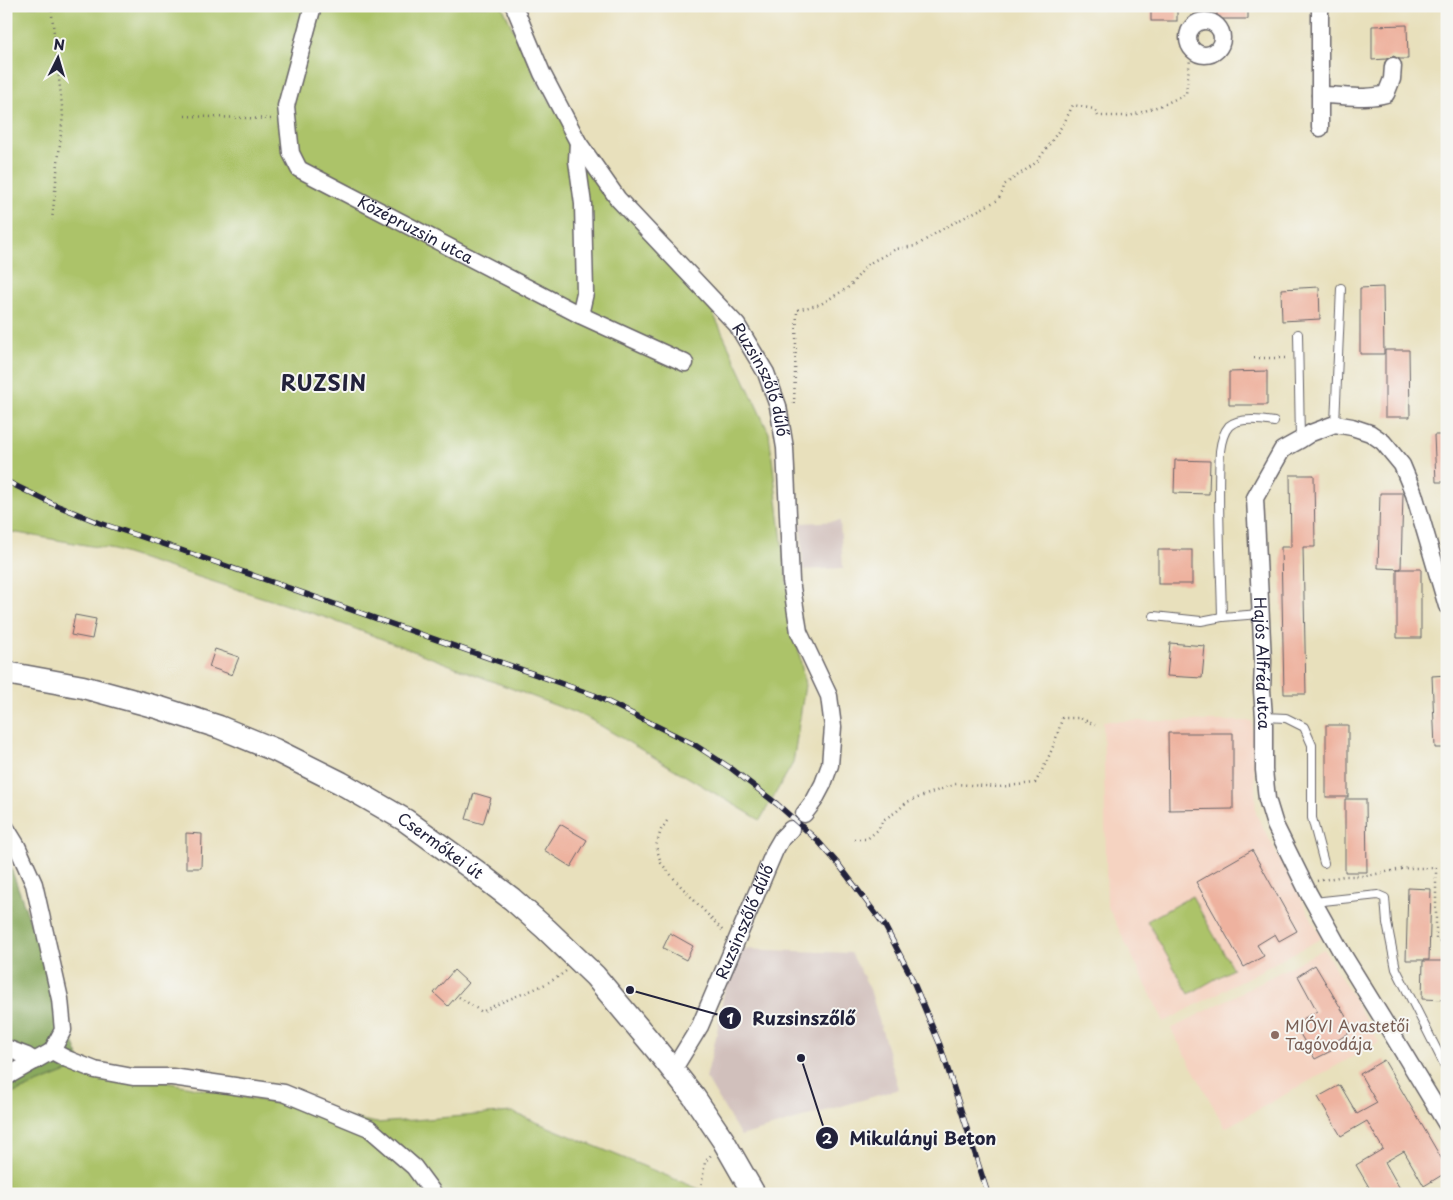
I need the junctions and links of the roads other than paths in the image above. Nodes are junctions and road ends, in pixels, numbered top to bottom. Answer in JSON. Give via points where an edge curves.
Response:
{"nodes":[{"id":1,"x":313,"y":6,"type":"edge"},
{"id":2,"x":514,"y":6,"type":"edge"},
{"id":3,"x":1320,"y":6,"type":"edge"},
{"id":4,"x":1205,"y":14,"type":"edge"},
{"id":5,"x":1393,"y":66,"type":"dead end"},
{"id":6,"x":1320,"y":95,"type":"junction"},
{"id":7,"x":1320,"y":128,"type":"dead end"},
{"id":8,"x":578,"y":142,"type":"junction"},
{"id":9,"x":1341,"y":288,"type":"dead end"},
{"id":10,"x":580,"y":314,"type":"junction"},
{"id":11,"x":1298,"y":334,"type":"dead end"},
{"id":12,"x":685,"y":362,"type":"dead end"},
{"id":13,"x":1274,"y":422,"type":"dead end"},
{"id":14,"x":1335,"y":424,"type":"junction"},
{"id":15,"x":1300,"y":440,"type":"junction"},
{"id":16,"x":1447,"y":606,"type":"edge"},
{"id":17,"x":1260,"y":614,"type":"junction"},
{"id":18,"x":1154,"y":616,"type":"dead end"},
{"id":19,"x":1222,"y":617,"type":"junction"},
{"id":20,"x":6,"y":673,"type":"edge"},
{"id":21,"x":1264,"y":717,"type":"junction"},
{"id":22,"x":804,"y":814,"type":"dead end"},
{"id":23,"x":6,"y":828,"type":"edge"},
{"id":24,"x":791,"y":829,"type":"dead end"},
{"id":25,"x":1324,"y":864,"type":"dead end"},
{"id":26,"x":1314,"y":902,"type":"junction"},
{"id":27,"x":6,"y":1048,"type":"edge"},
{"id":28,"x":52,"y":1051,"type":"junction"},
{"id":29,"x":35,"y":1060,"type":"junction"},
{"id":30,"x":673,"y":1070,"type":"junction"},
{"id":31,"x":1447,"y":1070,"type":"edge"},
{"id":32,"x":6,"y":1076,"type":"edge"},
{"id":33,"x":1447,"y":1125,"type":"edge"},
{"id":34,"x":434,"y":1194,"type":"edge"},
{"id":35,"x":754,"y":1194,"type":"edge"}],
"edges":[{"from":1,"to":10,"type":"street","name":"Középruzsin utca","via":[[286,106],[291,153],[299,168]]},
{"from":2,"to":8,"type":"street","name":"Ruzsinszőlő dűlő","via":[[542,73]]},
{"from":3,"to":6,"type":"street"},
{"from":4,"to":4,"type":"street","via":[[1220,29],[1222,40],[1213,54],[1202,56],[1191,50],[1187,39],[1190,28]]},
{"from":5,"to":6,"type":"street","via":[[1386,94]]},
{"from":6,"to":7,"type":"street"},
{"from":8,"to":10,"type":"street","via":[[585,293]]},
{"from":8,"to":22,"type":"street","name":"Ruzsinszőlő dűlő","via":[[618,199],[737,325],[766,373],[778,406],[785,448],[791,581],[799,632],[828,696],[833,727],[830,765],[823,784]]},
{"from":9,"to":14,"type":"lane"},
{"from":10,"to":12,"type":"street","name":"Középruzsin utca"},
{"from":11,"to":15,"type":"lane"},
{"from":13,"to":19,"type":"lane","via":[[1240,421],[1230,425],[1224,434],[1220,450]]},
{"from":14,"to":15,"type":"street","name":"Hajós Alfréd utca"},
{"from":14,"to":16,"type":"street","via":[[1370,433],[1383,442],[1402,465],[1414,494]]},
{"from":15,"to":17,"type":"street","name":"Hajós Alfréd utca","via":[[1282,450],[1255,498]]},
{"from":17,"to":19,"type":"lane"},
{"from":17,"to":21,"type":"street","name":"Hajós Alfréd utca"},
{"from":18,"to":19,"type":"lane","via":[[1201,621]]},
{"from":20,"to":30,"type":"main road","name":"Csermőkei út","via":[[83,688],[219,727],[342,783],[405,820],[477,872],[546,929],[610,993]]},
{"from":21,"to":25,"type":"lane","via":[[1286,718],[1304,727],[1312,745],[1312,818]]},
{"from":21,"to":26,"type":"street","name":"Hajós Alfréd utca","via":[[1267,799],[1275,825]]},
{"from":23,"to":28,"type":"street","via":[[34,884],[60,998],[63,1030]]},
{"from":24,"to":30,"type":"street","name":"Ruzsinszőlő dűlő","via":[[775,850],[700,1026]]},
{"from":26,"to":31,"type":"lane","via":[[1378,895],[1385,898],[1396,969]]},
{"from":26,"to":33,"type":"street","name":"Hajós Alfréd utca"},
{"from":27,"to":29,"type":"street"},
{"from":28,"to":29,"type":"street"},
{"from":28,"to":34,"type":"street","via":[[95,1070],[133,1077],[172,1077],[284,1093],[369,1128],[414,1167]]},
{"from":29,"to":32,"type":"street"},
{"from":30,"to":35,"type":"main road","name":"Csermőkei út","via":[[722,1127]]}]}
